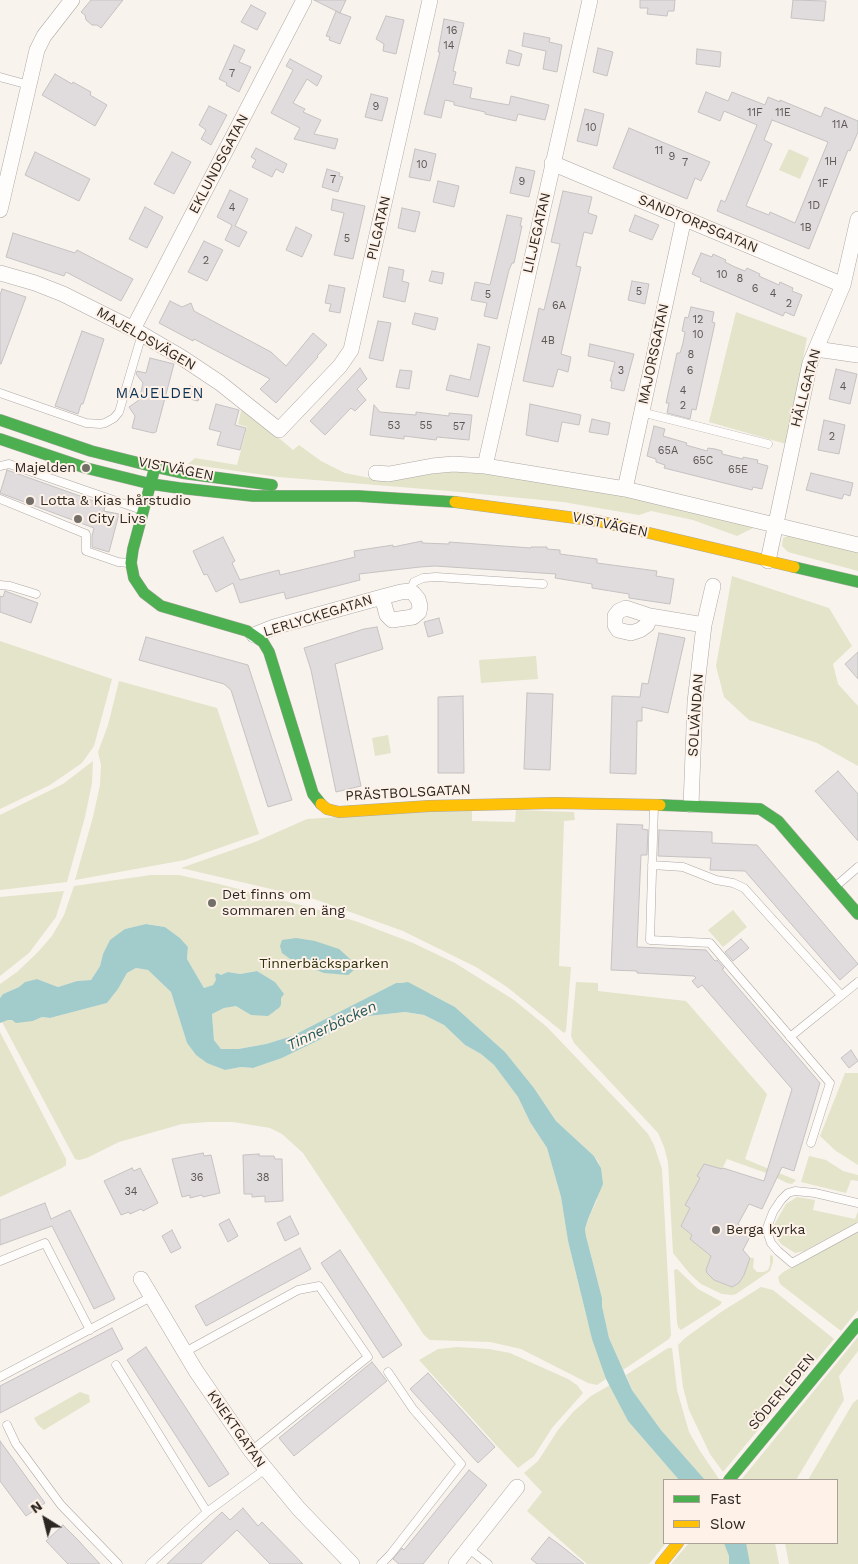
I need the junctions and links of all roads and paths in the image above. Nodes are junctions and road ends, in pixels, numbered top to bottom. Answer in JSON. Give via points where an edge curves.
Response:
{"nodes":[{"id":1,"x":72,"y":0,"type":"edge"},
{"id":2,"x":304,"y":0,"type":"edge"},
{"id":3,"x":430,"y":0,"type":"edge"},
{"id":4,"x":590,"y":0,"type":"edge"},
{"id":5,"x":0,"y":77,"type":"edge"},
{"id":6,"x":29,"y":85,"type":"junction"},
{"id":7,"x":552,"y":163,"type":"junction"},
{"id":8,"x":0,"y":210,"type":"edge"},
{"id":9,"x":684,"y":218,"type":"junction"},
{"id":10,"x":858,"y":220,"type":"edge"},
{"id":11,"x":0,"y":273,"type":"edge"},
{"id":12,"x":843,"y":285,"type":"junction"},
{"id":13,"x":137,"y":331,"type":"junction"},
{"id":14,"x":816,"y":349,"type":"junction"},
{"id":15,"x":858,"y":355,"type":"edge"},
{"id":16,"x":0,"y":393,"type":"edge"},
{"id":17,"x":641,"y":412,"type":"junction"},
{"id":18,"x":0,"y":420,"type":"edge"},
{"id":19,"x":279,"y":430,"type":"joint"},
{"id":20,"x":0,"y":439,"type":"edge"},
{"id":21,"x":768,"y":444,"type":"dead end"},
{"id":22,"x":0,"y":466,"type":"edge"},
{"id":23,"x":485,"y":466,"type":"junction"},
{"id":24,"x":155,"y":467,"type":"junction"},
{"id":25,"x":376,"y":473,"type":"dead end"},
{"id":26,"x":151,"y":484,"type":"junction"},
{"id":27,"x":625,"y":489,"type":"junction"},
{"id":28,"x":358,"y":496,"type":"junction"},
{"id":29,"x":0,"y":499,"type":"edge"},
{"id":30,"x":144,"y":510,"type":"junction"},
{"id":31,"x":775,"y":525,"type":"junction"},
{"id":32,"x":858,"y":545,"type":"edge"},
{"id":33,"x":768,"y":561,"type":"junction"},
{"id":34,"x":132,"y":563,"type":"junction"},
{"id":35,"x":858,"y":582,"type":"edge"},
{"id":36,"x":543,"y":584,"type":"dead end"},
{"id":37,"x":0,"y":586,"type":"edge"},
{"id":38,"x":713,"y":586,"type":"dead end"},
{"id":39,"x":410,"y":591,"type":"junction"},
{"id":40,"x":36,"y":594,"type":"dead end"},
{"id":41,"x":382,"y":597,"type":"junction"},
{"id":42,"x":650,"y":616,"type":"dead end"},
{"id":43,"x":704,"y":625,"type":"junction"},
{"id":44,"x":254,"y":635,"type":"junction"},
{"id":45,"x":654,"y":805,"type":"junction"},
{"id":46,"x":691,"y":805,"type":"junction"},
{"id":47,"x":652,"y":865,"type":"junction"},
{"id":48,"x":858,"y":868,"type":"edge"},
{"id":49,"x":835,"y":887,"type":"junction"},
{"id":50,"x":858,"y":914,"type":"edge"},
{"id":51,"x":858,"y":982,"type":"edge"},
{"id":52,"x":841,"y":995,"type":"junction"},
{"id":53,"x":790,"y":1037,"type":"junction"},
{"id":54,"x":811,"y":1142,"type":"dead end"},
{"id":55,"x":858,"y":1203,"type":"edge"},
{"id":56,"x":858,"y":1227,"type":"edge"},
{"id":57,"x":0,"y":1261,"type":"edge"},
{"id":58,"x":141,"y":1279,"type":"dead end"},
{"id":59,"x":151,"y":1297,"type":"junction"},
{"id":60,"x":858,"y":1324,"type":"edge"},
{"id":61,"x":90,"y":1330,"type":"junction"},
{"id":62,"x":185,"y":1352,"type":"junction"},
{"id":63,"x":116,"y":1365,"type":"dead end"},
{"id":64,"x":388,"y":1372,"type":"dead end"},
{"id":65,"x":0,"y":1377,"type":"edge"},
{"id":66,"x":7,"y":1425,"type":"dead end"},
{"id":67,"x":251,"y":1452,"type":"junction"},
{"id":68,"x":264,"y":1470,"type":"junction"},
{"id":69,"x":730,"y":1479,"type":"edge"},
{"id":70,"x":517,"y":1487,"type":"dead end"},
{"id":71,"x":207,"y":1512,"type":"junction"},
{"id":72,"x":677,"y":1544,"type":"edge"},
{"id":73,"x":468,"y":1548,"type":"junction"},
{"id":74,"x":118,"y":1564,"type":"edge"},
{"id":75,"x":150,"y":1564,"type":"edge"},
{"id":76,"x":352,"y":1564,"type":"edge"},
{"id":77,"x":381,"y":1564,"type":"edge"},
{"id":78,"x":456,"y":1564,"type":"edge"},
{"id":79,"x":488,"y":1564,"type":"edge"},
{"id":80,"x":661,"y":1564,"type":"edge"}],
"edges":[{"from":1,"to":6,"type":"street","via":[[40,42]]},
{"from":2,"to":13,"type":"street","name":"EKLUNDSGATAN"},
{"from":3,"to":19,"type":"street","name":"PILGATAN","via":[[351,350],[340,366]]},
{"from":4,"to":7,"type":"street","name":"LILJEGATAN"},
{"from":5,"to":6,"type":"lane"},
{"from":6,"to":8,"type":"street"},
{"from":7,"to":9,"type":"street","name":"SANDTORPSGATAN"},
{"from":7,"to":23,"type":"street","name":"LILJEGATAN"},
{"from":9,"to":12,"type":"street","name":"SANDTORPSGATAN"},
{"from":9,"to":17,"type":"street","name":"MAJORSGATAN"},
{"from":10,"to":12,"type":"street","name":"HÄLLGATAN"},
{"from":11,"to":13,"type":"street","name":"MAJELDSVÄGEN","via":[[63,294]]},
{"from":12,"to":14,"type":"street","name":"HÄLLGATAN"},
{"from":13,"to":16,"type":"lane","via":[[119,412],[104,423],[86,423]]},
{"from":13,"to":19,"type":"street","name":"MAJELDSVÄGEN","via":[[220,383]]},
{"from":14,"to":15,"type":"street"},
{"from":14,"to":31,"type":"street","name":"HÄLLGATAN","via":[[805,385]]},
{"from":17,"to":21,"type":"lane"},
{"from":17,"to":27,"type":"street","name":"MAJORSGATAN"},
{"from":18,"to":24,"type":"main road","name":"VISTVÄGEN","via":[[91,451]]},
{"from":20,"to":26,"type":"main road","name":"VISTVÄGEN","via":[[86,468]]},
{"from":22,"to":30,"type":"lane","via":[[9,464]]},
{"from":23,"to":25,"type":"street","via":[[439,465],[389,474]]},
{"from":23,"to":27,"type":"street"},
{"from":24,"to":26,"type":"main road"},
{"from":24,"to":28,"type":"main road","name":"VISTVÄGEN"},
{"from":26,"to":28,"type":"main road","name":"VISTVÄGEN","via":[[253,496]]},
{"from":26,"to":30,"type":"main road"},
{"from":27,"to":31,"type":"street"},
{"from":28,"to":33,"type":"main road","name":"VISTVÄGEN","via":[[469,503],[537,512],[598,522]]},
{"from":29,"to":34,"type":"lane","via":[[86,534],[86,551],[118,562]]},
{"from":30,"to":34,"type":"main road"},
{"from":31,"to":32,"type":"street"},
{"from":31,"to":33,"type":"street","name":"HÄLLGATAN"},
{"from":33,"to":35,"type":"main road","name":"VISTVÄGEN"},
{"from":34,"to":44,"type":"main road","via":[[139,587],[156,603]]},
{"from":36,"to":39,"type":"lane","via":[[436,577],[414,582]]},
{"from":37,"to":40,"type":"lane"},
{"from":38,"to":43,"type":"street","name":"SOLVÄNDAN"},
{"from":39,"to":41,"type":"street","name":"LERLYCKEGATAN"},
{"from":39,"to":41,"type":"street","name":"LERLYCKEGATAN","via":[[420,606],[413,617],[392,620]]},
{"from":41,"to":44,"type":"street","name":"LERLYCKEGATAN"},
{"from":42,"to":43,"type":"street"},
{"from":43,"to":46,"type":"street","name":"SOLVÄNDAN"},
{"from":44,"to":45,"type":"main road","name":"PRÄSTBOLSGATAN","via":[[269,652],[313,794],[327,809],[339,812],[437,805],[539,803]]},
{"from":45,"to":46,"type":"main road","name":"PRÄSTBOLSGATAN"},
{"from":45,"to":47,"type":"lane"},
{"from":46,"to":49,"type":"main road","name":"PRÄSTBOLSGATAN","via":[[760,809],[778,821]]},
{"from":47,"to":52,"type":"lane","via":[[683,867],[744,888]]},
{"from":47,"to":53,"type":"lane","via":[[650,940],[710,943]]},
{"from":48,"to":49,"type":"lane"},
{"from":49,"to":50,"type":"main road","name":"PRÄSTBOLSGATAN"},
{"from":51,"to":52,"type":"lane"},
{"from":52,"to":53,"type":"lane"},
{"from":53,"to":54,"type":"lane","via":[[830,1083]]},
{"from":55,"to":56,"type":"lane","via":[[814,1193],[788,1193],[773,1212],[768,1234],[771,1243],[792,1263]]},
{"from":57,"to":61,"type":"lane","via":[[45,1243]]},
{"from":58,"to":59,"type":"street","name":"KNEKTGATAN"},
{"from":59,"to":61,"type":"lane"},
{"from":59,"to":62,"type":"street","name":"KNEKTGATAN"},
{"from":60,"to":69,"type":"main road","name":"SÖDERLEDEN"},
{"from":61,"to":65,"type":"lane"},
{"from":62,"to":67,"type":"street","name":"KNEKTGATAN"},
{"from":62,"to":67,"type":"lane","via":[[298,1290],[319,1286],[368,1357]]},
{"from":63,"to":71,"type":"lane"},
{"from":64,"to":77,"type":"lane","via":[[413,1409],[462,1464]]},
{"from":66,"to":74,"type":"lane","via":[[16,1444],[61,1505]]},
{"from":67,"to":68,"type":"street","name":"KNEKTGATAN"},
{"from":68,"to":71,"type":"lane"},
{"from":68,"to":76,"type":"street","name":"KNEKTGATAN"},
{"from":70,"to":73,"type":"street"},
{"from":71,"to":75,"type":"lane"},
{"from":72,"to":80,"type":"main road"},
{"from":73,"to":78,"type":"street"},
{"from":73,"to":79,"type":"lane"}]}
